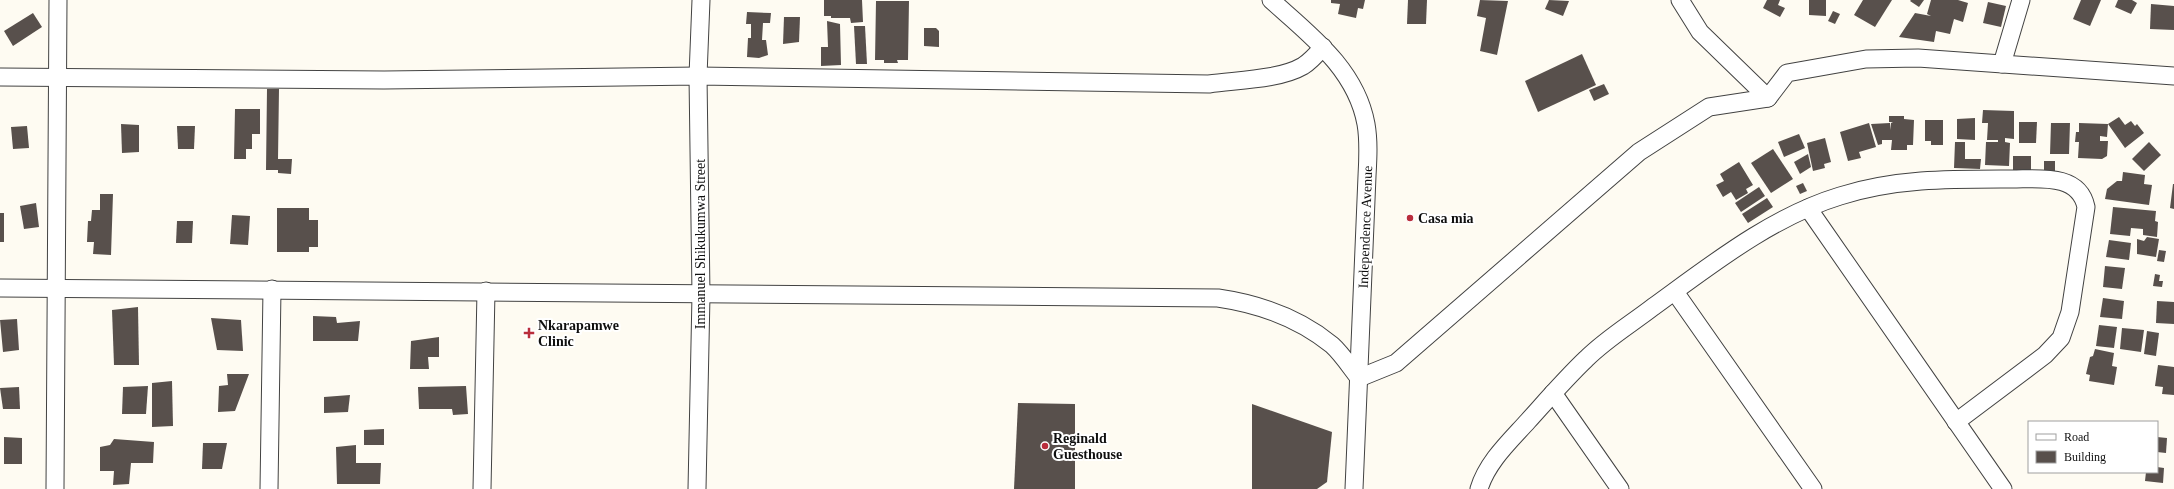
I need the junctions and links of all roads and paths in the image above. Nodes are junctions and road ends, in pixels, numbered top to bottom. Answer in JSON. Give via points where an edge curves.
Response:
{"nodes":[{"id":1,"x":58,"y":0,"type":"edge"},
{"id":2,"x":701,"y":0,"type":"edge"},
{"id":3,"x":1271,"y":0,"type":"edge"},
{"id":4,"x":1680,"y":0,"type":"edge"},
{"id":5,"x":2021,"y":0,"type":"edge"},
{"id":6,"x":1323,"y":47,"type":"junction"},
{"id":7,"x":2002,"y":64,"type":"junction"},
{"id":8,"x":698,"y":76,"type":"junction"},
{"id":9,"x":2174,"y":76,"type":"edge"},
{"id":10,"x":0,"y":77,"type":"edge"},
{"id":11,"x":56,"y":78,"type":"junction"},
{"id":12,"x":1768,"y":98,"type":"junction"},
{"id":13,"x":1808,"y":208,"type":"junction"},
{"id":14,"x":0,"y":288,"type":"edge"},
{"id":15,"x":58,"y":288,"type":"junction"},
{"id":16,"x":272,"y":290,"type":"junction"},
{"id":17,"x":486,"y":291,"type":"junction"},
{"id":18,"x":1675,"y":292,"type":"junction"},
{"id":19,"x":701,"y":295,"type":"junction"},
{"id":20,"x":1359,"y":378,"type":"junction"},
{"id":21,"x":1553,"y":393,"type":"junction"},
{"id":22,"x":1956,"y":422,"type":"junction"},
{"id":23,"x":55,"y":489,"type":"edge"},
{"id":24,"x":269,"y":489,"type":"edge"},
{"id":25,"x":482,"y":489,"type":"edge"},
{"id":26,"x":697,"y":489,"type":"edge"},
{"id":27,"x":1354,"y":489,"type":"edge"},
{"id":28,"x":1479,"y":489,"type":"edge"},
{"id":29,"x":1620,"y":489,"type":"edge"},
{"id":30,"x":1813,"y":489,"type":"edge"},
{"id":31,"x":2004,"y":489,"type":"edge"}],
"edges":[{"from":1,"to":11,"type":"street"},
{"from":2,"to":8,"type":"street","name":"Immanuel Shikukumwa Street"},
{"from":3,"to":6,"type":"street","name":"Independence Avenue"},
{"from":4,"to":12,"type":"street","via":[[1705,38]]},
{"from":5,"to":7,"type":"street"},
{"from":6,"to":8,"type":"street","via":[[1297,69],[1270,76],[1209,84]]},
{"from":6,"to":20,"type":"street","name":"Independence Avenue","via":[[1355,90],[1366,124],[1368,143]]},
{"from":7,"to":9,"type":"street"},
{"from":7,"to":12,"type":"street","via":[[1918,58],[1866,59],[1787,74]]},
{"from":8,"to":11,"type":"street","via":[[384,80]]},
{"from":8,"to":19,"type":"street","name":"Immanuel Shikukumwa Street"},
{"from":10,"to":11,"type":"street"},
{"from":11,"to":15,"type":"street"},
{"from":12,"to":20,"type":"street","via":[[1709,107],[1639,152],[1396,363]]},
{"from":13,"to":18,"type":"street","via":[[1741,245]]},
{"from":13,"to":22,"type":"street"},
{"from":13,"to":22,"type":"street","via":[[1872,187],[1934,179],[2049,179],[2071,185],[2084,197],[2086,207],[2070,312],[2061,338],[2049,351]]},
{"from":14,"to":15,"type":"street"},
{"from":15,"to":16,"type":"street"},
{"from":15,"to":23,"type":"street"},
{"from":16,"to":17,"type":"street"},
{"from":16,"to":24,"type":"street"},
{"from":17,"to":19,"type":"street"},
{"from":17,"to":25,"type":"street"},
{"from":18,"to":21,"type":"street","via":[[1587,358]]},
{"from":18,"to":30,"type":"street"},
{"from":19,"to":20,"type":"street","via":[[1218,298],[1258,306],[1297,322],[1333,346]]},
{"from":19,"to":26,"type":"street","name":"Immanuel Shikukumwa Street"},
{"from":20,"to":27,"type":"street","name":"Independence Avenue"},
{"from":21,"to":28,"type":"street","via":[[1491,464]]},
{"from":21,"to":29,"type":"street"},
{"from":22,"to":31,"type":"street"}]}
